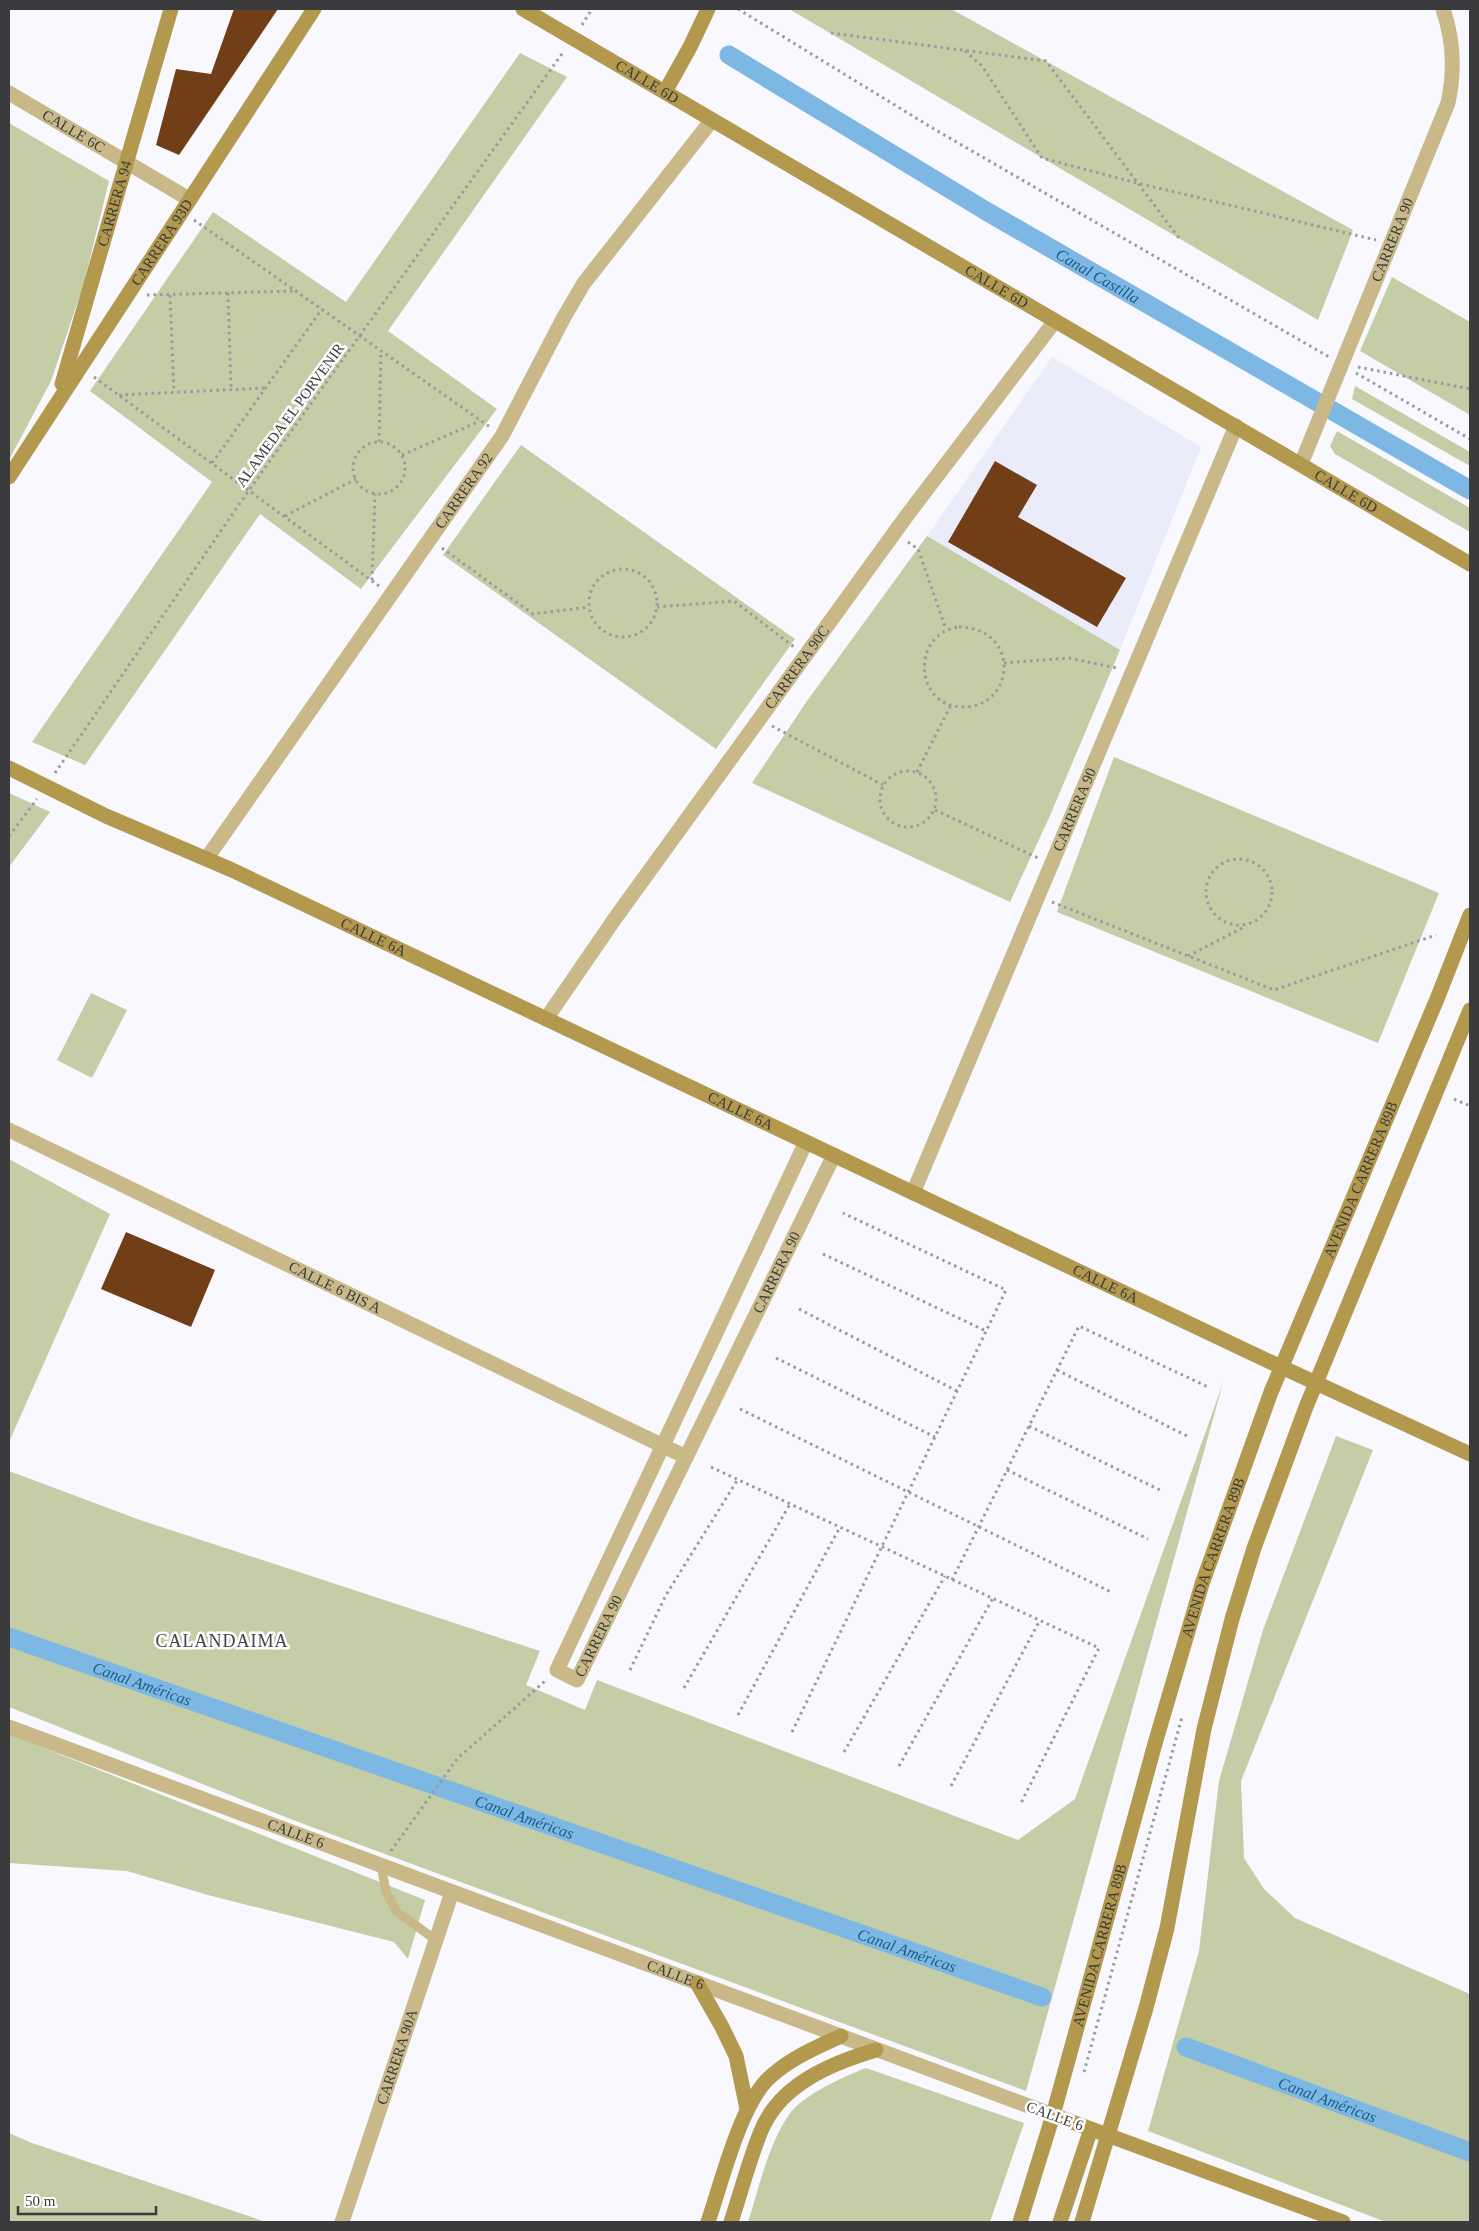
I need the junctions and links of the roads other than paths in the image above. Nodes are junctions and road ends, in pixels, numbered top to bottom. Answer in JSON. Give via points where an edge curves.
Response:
{"nodes":[{"id":1,"x":171,"y":9,"type":"edge"},
{"id":2,"x":314,"y":9,"type":"edge"},
{"id":3,"x":524,"y":9,"type":"edge"},
{"id":4,"x":708,"y":9,"type":"edge"},
{"id":5,"x":1443,"y":9,"type":"edge"},
{"id":6,"x":665,"y":92,"type":"junction"},
{"id":7,"x":9,"y":93,"type":"edge"},
{"id":8,"x":712,"y":120,"type":"junction"},
{"id":9,"x":126,"y":162,"type":"junction"},
{"id":10,"x":185,"y":205,"type":"junction"},
{"id":11,"x":1055,"y":320,"type":"junction"},
{"id":12,"x":57,"y":400,"type":"junction"},
{"id":13,"x":1236,"y":426,"type":"junction"},
{"id":14,"x":1301,"y":464,"type":"junction"},
{"id":15,"x":9,"y":477,"type":"edge"},
{"id":16,"x":1470,"y":564,"type":"edge"},
{"id":17,"x":9,"y":768,"type":"edge"},
{"id":18,"x":207,"y":858,"type":"junction"},
{"id":19,"x":1470,"y":916,"type":"edge"},
{"id":20,"x":1470,"y":1010,"type":"edge"},
{"id":21,"x":546,"y":1019,"type":"junction"},
{"id":22,"x":9,"y":1130,"type":"edge"},
{"id":23,"x":806,"y":1142,"type":"junction"},
{"id":24,"x":834,"y":1155,"type":"junction"},
{"id":25,"x":913,"y":1193,"type":"junction"},
{"id":26,"x":1282,"y":1367,"type":"junction"},
{"id":27,"x":1316,"y":1383,"type":"junction"},
{"id":28,"x":662,"y":1445,"type":"junction"},
{"id":29,"x":1470,"y":1454,"type":"edge"},
{"id":30,"x":686,"y":1457,"type":"junction"},
{"id":31,"x":9,"y":1727,"type":"edge"},
{"id":32,"x":381,"y":1866,"type":"junction"},
{"id":33,"x":452,"y":1892,"type":"junction"},
{"id":34,"x":436,"y":1940,"type":"junction"},
{"id":35,"x":697,"y":1983,"type":"junction"},
{"id":36,"x":841,"y":2036,"type":"junction"},
{"id":37,"x":876,"y":2050,"type":"junction"},
{"id":38,"x":747,"y":2109,"type":"junction"},
{"id":39,"x":1053,"y":2115,"type":"junction"},
{"id":40,"x":1091,"y":2129,"type":"junction"},
{"id":41,"x":1110,"y":2136,"type":"junction"},
{"id":42,"x":1319,"y":2218,"type":"edge"},
{"id":43,"x":342,"y":2222,"type":"edge"},
{"id":44,"x":708,"y":2222,"type":"edge"},
{"id":45,"x":731,"y":2222,"type":"edge"},
{"id":46,"x":1020,"y":2222,"type":"edge"},
{"id":47,"x":1060,"y":2222,"type":"edge"},
{"id":48,"x":1082,"y":2222,"type":"edge"},
{"id":49,"x":1343,"y":2222,"type":"edge"}],
"edges":[{"from":1,"to":9,"type":"street","name":"CARRERA 94"},
{"from":2,"to":10,"type":"street","name":"CARRERA 93D"},
{"from":3,"to":6,"type":"street","name":"CALLE 6D"},
{"from":4,"to":6,"type":"street"},
{"from":5,"to":14,"type":"street","name":"CARRERA 90","via":[[1453,55],[1448,103]]},
{"from":6,"to":8,"type":"street","name":"CALLE 6D"},
{"from":7,"to":9,"type":"street","name":"CALLE 6C"},
{"from":8,"to":11,"type":"street","name":"CALLE 6D"},
{"from":8,"to":18,"type":"street","name":"CARRERA 92","via":[[584,283],[502,436]]},
{"from":9,"to":10,"type":"street","name":"CALLE 6C"},
{"from":9,"to":12,"type":"street","name":"CARRERA 94"},
{"from":10,"to":12,"type":"street","name":"CARRERA 93D"},
{"from":11,"to":13,"type":"street","name":"CALLE 6D"},
{"from":11,"to":21,"type":"street","name":"CARRERA 90C","via":[[895,532],[616,917]]},
{"from":12,"to":15,"type":"street","name":"CARRERA 93D"},
{"from":13,"to":14,"type":"street","name":"CALLE 6D"},
{"from":13,"to":25,"type":"street","name":"CARRERA 90"},
{"from":14,"to":16,"type":"street","name":"CALLE 6D"},
{"from":17,"to":18,"type":"street","name":"CALLE 6A","via":[[106,816]]},
{"from":18,"to":21,"type":"street","name":"CALLE 6A"},
{"from":19,"to":26,"type":"street","name":"AVENIDA CARRERA 89B"},
{"from":20,"to":27,"type":"street"},
{"from":21,"to":23,"type":"street","name":"CALLE 6A"},
{"from":22,"to":28,"type":"street","name":"CALLE 6 BIS A"},
{"from":23,"to":24,"type":"street","name":"CALLE 6A"},
{"from":23,"to":28,"type":"street","name":"CARRERA 90"},
{"from":24,"to":25,"type":"street","name":"CALLE 6A"},
{"from":24,"to":30,"type":"street","name":"CARRERA 90"},
{"from":25,"to":26,"type":"street","name":"CALLE 6A"},
{"from":26,"to":27,"type":"street","name":"CALLE 6A"},
{"from":26,"to":39,"type":"street","name":"AVENIDA CARRERA 89B","via":[[1202,1584]]},
{"from":27,"to":29,"type":"street","name":"CALLE 6A"},
{"from":27,"to":41,"type":"street","via":[[1273,1493],[1232,1619],[1204,1729],[1166,1928]]},
{"from":28,"to":30,"type":"street","name":"CALLE 6 BIS A"},
{"from":28,"to":30,"type":"street","name":"CARRERA 90","via":[[557,1670],[577,1680]]},
{"from":31,"to":32,"type":"street","name":"CALLE 6"},
{"from":32,"to":33,"type":"street","name":"CALLE 6"},
{"from":32,"to":34,"type":"lane","via":[[386,1892],[397,1912]]},
{"from":33,"to":34,"type":"street","name":"CARRERA 90A"},
{"from":33,"to":35,"type":"street","name":"CALLE 6"},
{"from":34,"to":43,"type":"street","name":"CARRERA 90A"},
{"from":35,"to":36,"type":"street","name":"CALLE 6"},
{"from":35,"to":38,"type":"street","via":[[736,2056]]},
{"from":36,"to":37,"type":"street","name":"CALLE 6"},
{"from":36,"to":38,"type":"street","via":[[783,2066],[765,2082]]},
{"from":37,"to":39,"type":"street","name":"CALLE 6"},
{"from":37,"to":45,"type":"street","via":[[829,2066],[812,2076],[789,2092],[771,2113],[761,2130]]},
{"from":38,"to":44,"type":"street"},
{"from":39,"to":40,"type":"street","name":"CALLE 6"},
{"from":39,"to":46,"type":"street","name":"AVENIDA CARRERA 89B"},
{"from":40,"to":41,"type":"street","name":"CALLE 6"},
{"from":40,"to":47,"type":"street"},
{"from":41,"to":42,"type":"street","name":"CALLE 6"},
{"from":41,"to":48,"type":"street"},
{"from":42,"to":49,"type":"street","name":"CALLE 6"}]}
